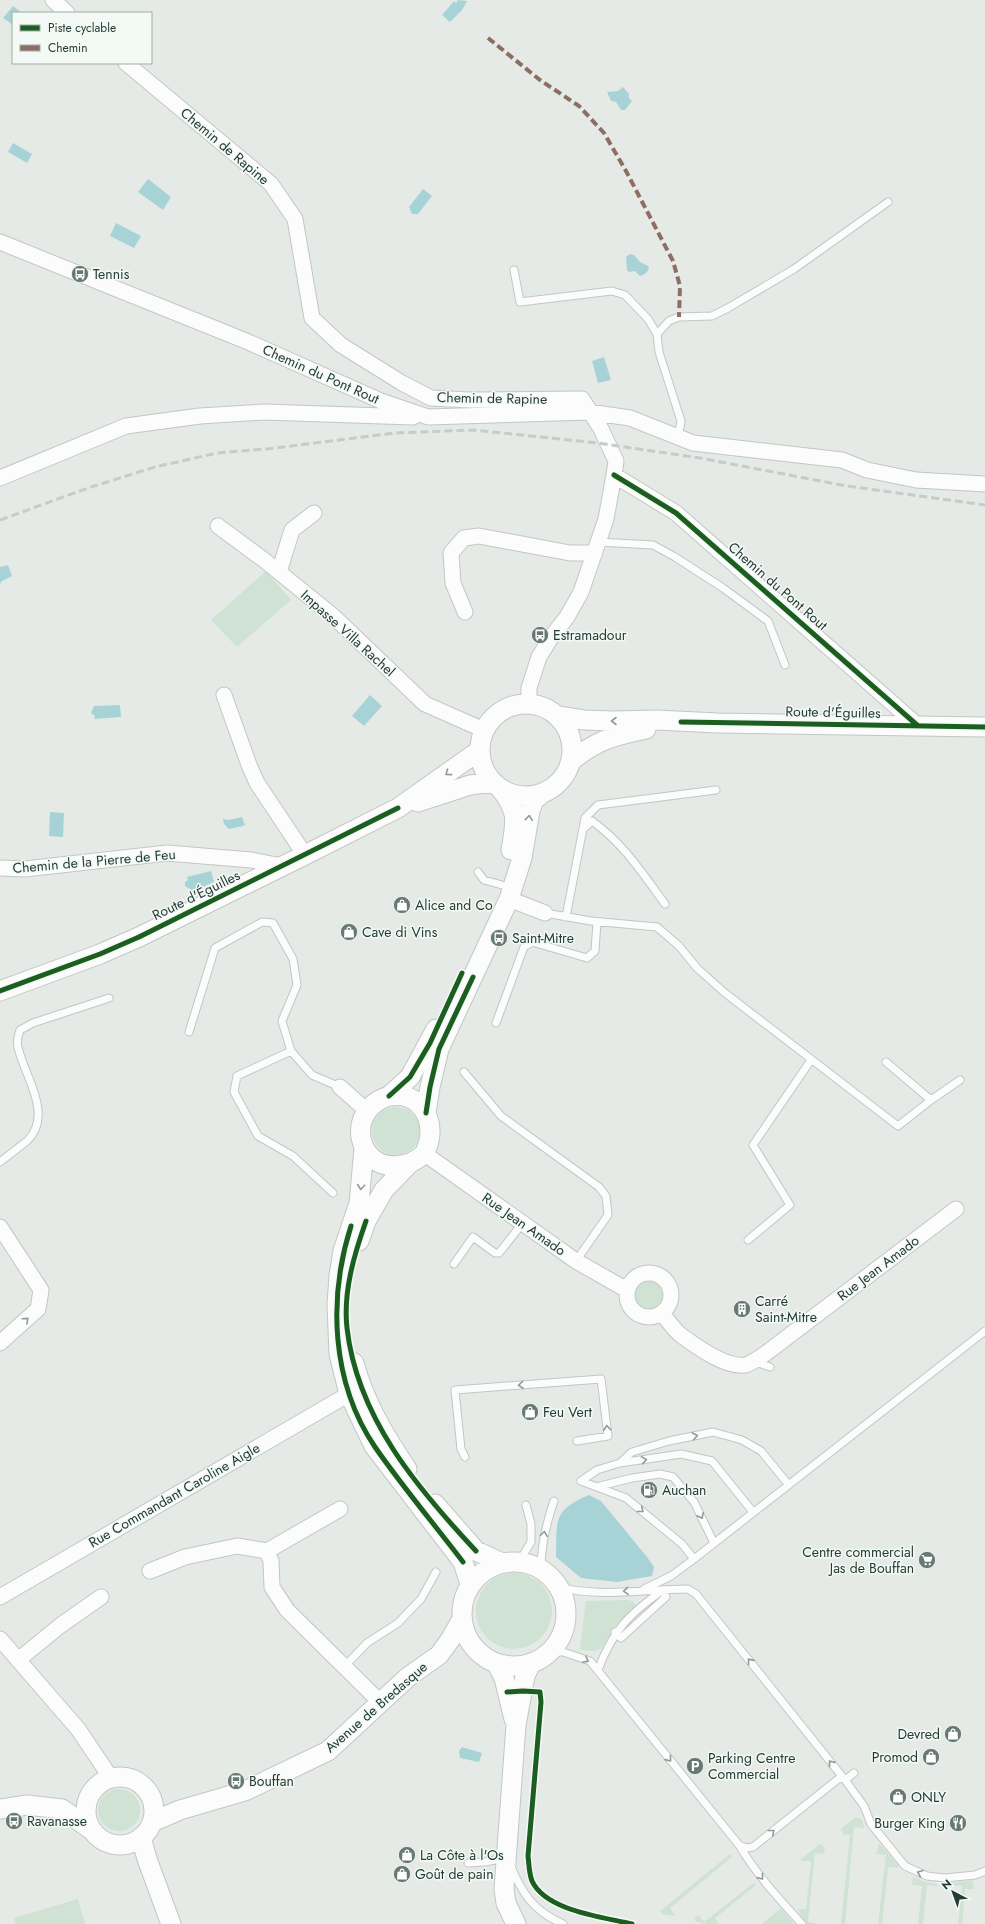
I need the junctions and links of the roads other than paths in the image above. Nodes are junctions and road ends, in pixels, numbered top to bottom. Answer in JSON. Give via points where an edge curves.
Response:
{"nodes":[{"id":1,"x":53,"y":0,"type":"edge"},
{"id":2,"x":66,"y":12,"type":"edge"},
{"id":3,"x":127,"y":64,"type":"edge"},
{"id":4,"x":888,"y":202,"type":"dead end"},
{"id":5,"x":0,"y":242,"type":"edge"},
{"id":6,"x":514,"y":270,"type":"dead end"},
{"id":7,"x":657,"y":334,"type":"junction"},
{"id":8,"x":590,"y":412,"type":"junction"},
{"id":9,"x":428,"y":417,"type":"junction"},
{"id":10,"x":678,"y":437,"type":"junction"},
{"id":11,"x":614,"y":475,"type":"junction"},
{"id":12,"x":0,"y":478,"type":"edge"},
{"id":13,"x":985,"y":484,"type":"edge"},
{"id":14,"x":314,"y":514,"type":"dead end"},
{"id":15,"x":218,"y":526,"type":"dead end"},
{"id":16,"x":597,"y":548,"type":"junction"},
{"id":17,"x":279,"y":572,"type":"junction"},
{"id":18,"x":466,"y":612,"type":"dead end"},
{"id":19,"x":785,"y":665,"type":"dead end"},
{"id":20,"x":224,"y":695,"type":"dead end"},
{"id":21,"x":529,"y":704,"type":"junction"},
{"id":22,"x":558,"y":716,"type":"junction"},
{"id":23,"x":681,"y":722,"type":"junction"},
{"id":24,"x":917,"y":725,"type":"junction"},
{"id":25,"x":985,"y":727,"type":"edge"},
{"id":26,"x":484,"y":730,"type":"junction"},
{"id":27,"x":480,"y":750,"type":"junction"},
{"id":28,"x":571,"y":762,"type":"junction"},
{"id":29,"x":497,"y":785,"type":"junction"},
{"id":30,"x":716,"y":790,"type":"dead end"},
{"id":31,"x":544,"y":792,"type":"junction"},
{"id":32,"x":398,"y":808,"type":"junction"},
{"id":33,"x":584,"y":828,"type":"junction"},
{"id":34,"x":305,"y":855,"type":"junction"},
{"id":35,"x":282,"y":866,"type":"junction"},
{"id":36,"x":0,"y":868,"type":"edge"},
{"id":37,"x":478,"y":872,"type":"dead end"},
{"id":38,"x":505,"y":892,"type":"junction"},
{"id":39,"x":665,"y":904,"type":"dead end"},
{"id":40,"x":545,"y":912,"type":"joint"},
{"id":41,"x":566,"y":917,"type":"junction"},
{"id":42,"x":597,"y":922,"type":"junction"},
{"id":43,"x":0,"y":991,"type":"edge"},
{"id":44,"x":109,"y":998,"type":"dead end"},
{"id":45,"x":496,"y":1023,"type":"dead end"},
{"id":46,"x":188,"y":1032,"type":"dead end"},
{"id":47,"x":291,"y":1051,"type":"junction"},
{"id":48,"x":811,"y":1060,"type":"junction"},
{"id":49,"x":886,"y":1062,"type":"dead end"},
{"id":50,"x":464,"y":1072,"type":"dead end"},
{"id":51,"x":960,"y":1080,"type":"dead end"},
{"id":52,"x":340,"y":1087,"type":"joint"},
{"id":53,"x":388,"y":1096,"type":"junction"},
{"id":54,"x":931,"y":1100,"type":"junction"},
{"id":55,"x":366,"y":1110,"type":"junction"},
{"id":56,"x":426,"y":1113,"type":"junction"},
{"id":57,"x":364,"y":1148,"type":"junction"},
{"id":58,"x":417,"y":1159,"type":"junction"},
{"id":59,"x":0,"y":1162,"type":"edge"},
{"id":60,"x":332,"y":1193,"type":"dead end"},
{"id":61,"x":956,"y":1209,"type":"dead end"},
{"id":62,"x":522,"y":1224,"type":"junction"},
{"id":63,"x":0,"y":1227,"type":"edge"},
{"id":64,"x":748,"y":1240,"type":"dead end"},
{"id":65,"x":576,"y":1261,"type":"junction"},
{"id":66,"x":454,"y":1264,"type":"dead end"},
{"id":67,"x":627,"y":1290,"type":"junction"},
{"id":68,"x":662,"y":1313,"type":"junction"},
{"id":69,"x":985,"y":1331,"type":"edge"},
{"id":70,"x":0,"y":1343,"type":"edge"},
{"id":71,"x":753,"y":1361,"type":"junction"},
{"id":72,"x":770,"y":1367,"type":"dead end"},
{"id":73,"x":349,"y":1394,"type":"junction"},
{"id":74,"x":577,"y":1441,"type":"dead end"},
{"id":75,"x":465,"y":1457,"type":"dead end"},
{"id":76,"x":620,"y":1463,"type":"junction"},
{"id":77,"x":788,"y":1484,"type":"junction"},
{"id":78,"x":600,"y":1486,"type":"junction"},
{"id":79,"x":554,"y":1501,"type":"dead end"},
{"id":80,"x":526,"y":1506,"type":"dead end"},
{"id":81,"x":340,"y":1509,"type":"dead end"},
{"id":82,"x":753,"y":1512,"type":"junction"},
{"id":83,"x":714,"y":1543,"type":"junction"},
{"id":84,"x":267,"y":1552,"type":"junction"},
{"id":85,"x":694,"y":1559,"type":"junction"},
{"id":86,"x":510,"y":1562,"type":"junction"},
{"id":87,"x":541,"y":1569,"type":"junction"},
{"id":88,"x":150,"y":1571,"type":"dead end"},
{"id":89,"x":436,"y":1572,"type":"dead end"},
{"id":90,"x":470,"y":1584,"type":"junction"},
{"id":91,"x":559,"y":1587,"type":"junction"},
{"id":92,"x":640,"y":1590,"type":"junction"},
{"id":93,"x":664,"y":1590,"type":"junction"},
{"id":94,"x":0,"y":1597,"type":"edge"},
{"id":95,"x":101,"y":1597,"type":"dead end"},
{"id":96,"x":462,"y":1619,"type":"junction"},
{"id":97,"x":0,"y":1639,"type":"edge"},
{"id":98,"x":549,"y":1652,"type":"junction"},
{"id":99,"x":480,"y":1654,"type":"junction"},
{"id":100,"x":439,"y":1656,"type":"junction"},
{"id":101,"x":18,"y":1660,"type":"junction"},
{"id":102,"x":531,"y":1663,"type":"junction"},
{"id":103,"x":497,"y":1664,"type":"junction"},
{"id":104,"x":345,"y":1666,"type":"junction"},
{"id":105,"x":598,"y":1670,"type":"junction"},
{"id":106,"x":381,"y":1703,"type":"junction"},
{"id":107,"x":516,"y":1725,"type":"junction"},
{"id":108,"x":854,"y":1773,"type":"dead end"},
{"id":109,"x":111,"y":1778,"type":"junction"},
{"id":110,"x":844,"y":1778,"type":"junction"},
{"id":111,"x":89,"y":1799,"type":"junction"},
{"id":112,"x":153,"y":1802,"type":"junction"},
{"id":113,"x":62,"y":1808,"type":"junction"},
{"id":114,"x":0,"y":1809,"type":"edge"},
{"id":115,"x":180,"y":1810,"type":"junction"},
{"id":116,"x":147,"y":1830,"type":"junction"},
{"id":117,"x":93,"y":1831,"type":"junction"},
{"id":118,"x":120,"y":1844,"type":"junction"},
{"id":119,"x":739,"y":1845,"type":"junction"},
{"id":120,"x":507,"y":1857,"type":"junction"},
{"id":121,"x":147,"y":1859,"type":"junction"},
{"id":122,"x":468,"y":1863,"type":"dead end"},
{"id":123,"x":985,"y":1871,"type":"edge"},
{"id":124,"x":171,"y":1924,"type":"edge"},
{"id":125,"x":516,"y":1924,"type":"edge"},
{"id":126,"x":563,"y":1924,"type":"edge"},
{"id":127,"x":802,"y":1924,"type":"edge"}],
"edges":[{"from":1,"to":2,"type":"street"},
{"from":3,"to":8,"type":"street","name":"Chemin de Rapine","via":[[271,184],[295,219],[312,318],[342,345],[431,398],[582,399]]},
{"from":4,"to":7,"type":"lane","via":[[794,269],[728,308],[712,316],[674,319]]},
{"from":5,"to":9,"type":"street","name":"Chemin du Pont Rout","via":[[253,344],[381,401]]},
{"from":6,"to":7,"type":"lane","via":[[520,302],[612,291],[625,295],[648,319]]},
{"from":7,"to":10,"type":"lane","via":[[659,352],[681,421]]},
{"from":8,"to":9,"type":"street","name":"Chemin du Pont Rout"},
{"from":8,"to":10,"type":"street","name":"Chemin du Pont Rout","via":[[630,418]]},
{"from":8,"to":11,"type":"street","via":[[616,461]]},
{"from":9,"to":12,"type":"street","via":[[264,412],[200,416],[133,425]]},
{"from":10,"to":13,"type":"street","name":"Chemin du Pont Rout","via":[[693,443],[842,460],[867,470],[916,480]]},
{"from":11,"to":16,"type":"street","via":[[606,520]]},
{"from":11,"to":24,"type":"street","name":"Chemin du Pont Rout","via":[[676,513]]},
{"from":14,"to":17,"type":"street","via":[[292,530]]},
{"from":15,"to":17,"type":"street","name":"Impasse Villa Rachel"},
{"from":16,"to":18,"type":"street","via":[[570,553],[479,536],[464,538],[450,553],[453,583]]},
{"from":16,"to":19,"type":"lane","via":[[653,546],[675,557],[768,621]]},
{"from":16,"to":21,"type":"street","via":[[581,592],[539,657],[529,688]]},
{"from":17,"to":26,"type":"street","name":"Impasse Villa Rachel","via":[[332,615],[425,704]]},
{"from":20,"to":34,"type":"street","via":[[248,765],[257,783]]},
{"from":21,"to":22,"type":"street","via":[[545,708]]},
{"from":21,"to":26,"type":"street","via":[[515,705],[503,710]]},
{"from":23,"to":22,"type":"street","name":"Route d'Éguilles","one_way":true,"via":[[584,720]]},
{"from":22,"to":28,"type":"street","via":[[571,737]]},
{"from":23,"to":24,"type":"street","name":"Route d'Éguilles"},
{"from":23,"to":28,"type":"street","name":"Route d'Éguilles","via":[[615,735],[588,747]]},
{"from":24,"to":25,"type":"street","name":"Route d'Éguilles"},
{"from":26,"to":27,"type":"street"},
{"from":27,"to":29,"type":"street","via":[[486,772]]},
{"from":27,"to":32,"type":"street","name":"Route d'Éguilles","one_way":true},
{"from":28,"to":31,"type":"street","via":[[556,785]]},
{"from":29,"to":31,"type":"street","via":[[520,795]]},
{"from":29,"to":32,"type":"street","name":"Route d'Éguilles","via":[[470,785]]},
{"from":29,"to":38,"type":"street","via":[[511,802],[515,820]]},
{"from":30,"to":33,"type":"lane","via":[[598,805],[585,818]]},
{"from":38,"to":31,"type":"street","one_way":true,"via":[[522,858],[530,810],[534,800]]},
{"from":32,"to":34,"type":"street","name":"Route d'Éguilles"},
{"from":33,"to":39,"type":"lane","via":[[592,821],[610,834]]},
{"from":33,"to":41,"type":"lane"},
{"from":34,"to":35,"type":"street","name":"Route d'Éguilles"},
{"from":35,"to":36,"type":"street","name":"Chemin de la Pierre de Feu","via":[[251,860],[167,853],[25,869]]},
{"from":35,"to":43,"type":"street","name":"Route d'Éguilles","via":[[133,940]]},
{"from":37,"to":38,"type":"lane","via":[[484,880]]},
{"from":38,"to":40,"type":"street"},
{"from":38,"to":53,"type":"street","via":[[482,932],[430,1043],[410,1077]]},
{"from":38,"to":56,"type":"street","via":[[439,1049]]},
{"from":40,"to":41,"type":"lane"},
{"from":41,"to":42,"type":"lane"},
{"from":42,"to":45,"type":"lane","via":[[595,951],[588,958],[532,942],[524,947]]},
{"from":42,"to":48,"type":"lane","via":[[658,927],[725,993]]},
{"from":44,"to":59,"type":"lane","via":[[33,1023],[20,1030],[16,1044],[38,1101],[39,1115],[37,1126],[28,1140]]},
{"from":46,"to":47,"type":"lane","via":[[215,948],[262,922],[273,923],[293,959],[297,986],[282,1021]]},
{"from":47,"to":52,"type":"lane","via":[[312,1074]]},
{"from":47,"to":60,"type":"lane","via":[[237,1076],[234,1092],[258,1136],[293,1156]]},
{"from":48,"to":54,"type":"lane","via":[[898,1126]]},
{"from":48,"to":64,"type":"lane","via":[[753,1145],[790,1205]]},
{"from":49,"to":54,"type":"lane"},
{"from":50,"to":65,"type":"lane","via":[[501,1116],[599,1187],[606,1196],[608,1215]]},
{"from":51,"to":54,"type":"lane"},
{"from":52,"to":55,"type":"street"},
{"from":53,"to":55,"type":"street","via":[[378,1099]]},
{"from":53,"to":56,"type":"street","via":[[403,1096],[417,1103]]},
{"from":55,"to":57,"type":"street","via":[[360,1126]]},
{"from":56,"to":58,"type":"street","via":[[430,1125],[429,1143]]},
{"from":57,"to":58,"type":"street","via":[[375,1160],[393,1167]]},
{"from":57,"to":73,"type":"street","one_way":true,"via":[[359,1203],[343,1251],[337,1305],[339,1354]]},
{"from":58,"to":62,"type":"street","name":"Rue Jean Amado"},
{"from":58,"to":86,"type":"street","via":[[384,1190],[366,1221],[358,1245],[347,1300],[347,1327],[351,1351],[360,1385],[371,1412],[409,1472],[445,1518],[476,1551]]},
{"from":61,"to":71,"type":"street","name":"Rue Jean Amado"},
{"from":62,"to":65,"type":"street","name":"Rue Jean Amado"},
{"from":62,"to":66,"type":"lane","via":[[499,1253],[495,1253],[473,1237]]},
{"from":70,"to":63,"type":"street","one_way":true,"via":[[38,1309],[41,1290]]},
{"from":65,"to":67,"type":"street","name":"Rue Jean Amado"},
{"from":67,"to":68,"type":"street","via":[[627,1301],[634,1312],[646,1317]]},
{"from":67,"to":68,"type":"street","via":[[636,1276],[651,1273],[658,1275],[664,1279],[671,1292],[668,1306]]},
{"from":68,"to":71,"type":"street","name":"Rue Jean Amado","via":[[682,1336],[724,1362],[739,1365]]},
{"from":69,"to":77,"type":"lane"},
{"from":71,"to":72,"type":"lane"},
{"from":73,"to":90,"type":"street","via":[[374,1446],[463,1562]]},
{"from":73,"to":94,"type":"street","name":"Rue Commandant Caroline Aigle"},
{"from":74,"to":75,"type":"lane","one_way":true,"via":[[608,1436],[602,1379],[455,1390],[461,1449]]},
{"from":76,"to":77,"type":"lane","one_way":true,"via":[[632,1452],[713,1432],[742,1440],[762,1451]]},
{"from":76,"to":78,"type":"lane","via":[[597,1470],[582,1481]]},
{"from":76,"to":82,"type":"lane","one_way":true,"via":[[681,1454],[712,1461]]},
{"from":77,"to":82,"type":"lane"},
{"from":78,"to":83,"type":"lane","one_way":true,"via":[[660,1474],[673,1477],[694,1502]]},
{"from":78,"to":85,"type":"lane","one_way":true,"via":[[626,1498],[682,1544]]},
{"from":87,"to":79,"type":"lane","one_way":true,"via":[[545,1527]]},
{"from":80,"to":86,"type":"lane","via":[[531,1524],[531,1542]]},
{"from":81,"to":84,"type":"street"},
{"from":82,"to":83,"type":"lane"},
{"from":83,"to":85,"type":"lane"},
{"from":84,"to":88,"type":"street","via":[[237,1546],[185,1557]]},
{"from":84,"to":104,"type":"street","via":[[271,1561],[272,1587],[287,1610]]},
{"from":85,"to":92,"type":"lane","via":[[671,1576]]},
{"from":86,"to":87,"type":"street","via":[[531,1564]]},
{"from":86,"to":90,"type":"street","via":[[482,1572]]},
{"from":87,"to":91,"type":"street"},
{"from":89,"to":104,"type":"lane","via":[[421,1599],[398,1623],[367,1643]]},
{"from":90,"to":96,"type":"street","via":[[462,1607]]},
{"from":92,"to":91,"type":"lane","one_way":true,"via":[[578,1592]]},
{"from":91,"to":98,"type":"street","via":[[564,1600],[565,1622],[558,1641]]},
{"from":92,"to":93,"type":"lane"},
{"from":93,"to":105,"type":"lane","via":[[647,1601],[616,1632],[605,1650]]},
{"from":110,"to":93,"type":"lane","one_way":true,"via":[[696,1594],[688,1589]]},
{"from":95,"to":101,"type":"street"},
{"from":96,"to":99,"type":"street","via":[[464,1632]]},
{"from":96,"to":100,"type":"street","name":"Avenue de Bredasque"},
{"from":97,"to":101,"type":"street"},
{"from":98,"to":102,"type":"street"},
{"from":98,"to":105,"type":"lane","one_way":true,"via":[[563,1652],[590,1660]]},
{"from":99,"to":100,"type":"street","name":"Avenue de Bredasque","via":[[465,1652]]},
{"from":99,"to":103,"type":"street"},
{"from":100,"to":106,"type":"street","name":"Avenue de Bredasque","via":[[408,1677]]},
{"from":101,"to":109,"type":"street","via":[[78,1729]]},
{"from":102,"to":103,"type":"street","via":[[514,1666]]},
{"from":102,"to":107,"type":"street","via":[[525,1676]]},
{"from":103,"to":107,"type":"street","via":[[504,1678]]},
{"from":104,"to":106,"type":"street"},
{"from":105,"to":119,"type":"lane","one_way":true},
{"from":106,"to":115,"type":"street","name":"Avenue de Bredasque","via":[[328,1751],[245,1791]]},
{"from":107,"to":120,"type":"street"},
{"from":108,"to":110,"type":"lane"},
{"from":109,"to":111,"type":"street","via":[[101,1782]]},
{"from":109,"to":112,"type":"street","via":[[124,1777],[137,1781],[147,1790]]},
{"from":119,"to":110,"type":"lane","one_way":true,"via":[[753,1847]]},
{"from":123,"to":110,"type":"lane","one_way":true,"via":[[975,1875],[945,1878],[927,1876],[905,1866],[871,1824],[864,1806]]},
{"from":111,"to":113,"type":"street"},
{"from":111,"to":117,"type":"street","via":[[86,1810]]},
{"from":112,"to":115,"type":"street"},
{"from":112,"to":116,"type":"street","via":[[154,1812]]},
{"from":113,"to":114,"type":"street","via":[[27,1805]]},
{"from":113,"to":117,"type":"street"},
{"from":115,"to":116,"type":"street","name":"Avenue de Bredasque"},
{"from":116,"to":118,"type":"street","via":[[131,1843]]},
{"from":116,"to":121,"type":"street"},
{"from":117,"to":118,"type":"street","via":[[100,1838]]},
{"from":118,"to":121,"type":"street"},
{"from":119,"to":127,"type":"lane","one_way":true,"via":[[763,1880]]},
{"from":120,"to":122,"type":"lane"},
{"from":120,"to":125,"type":"street","via":[[504,1896]]},
{"from":120,"to":126,"type":"lane","via":[[526,1897],[541,1912]]},
{"from":121,"to":124,"type":"street"}]}
